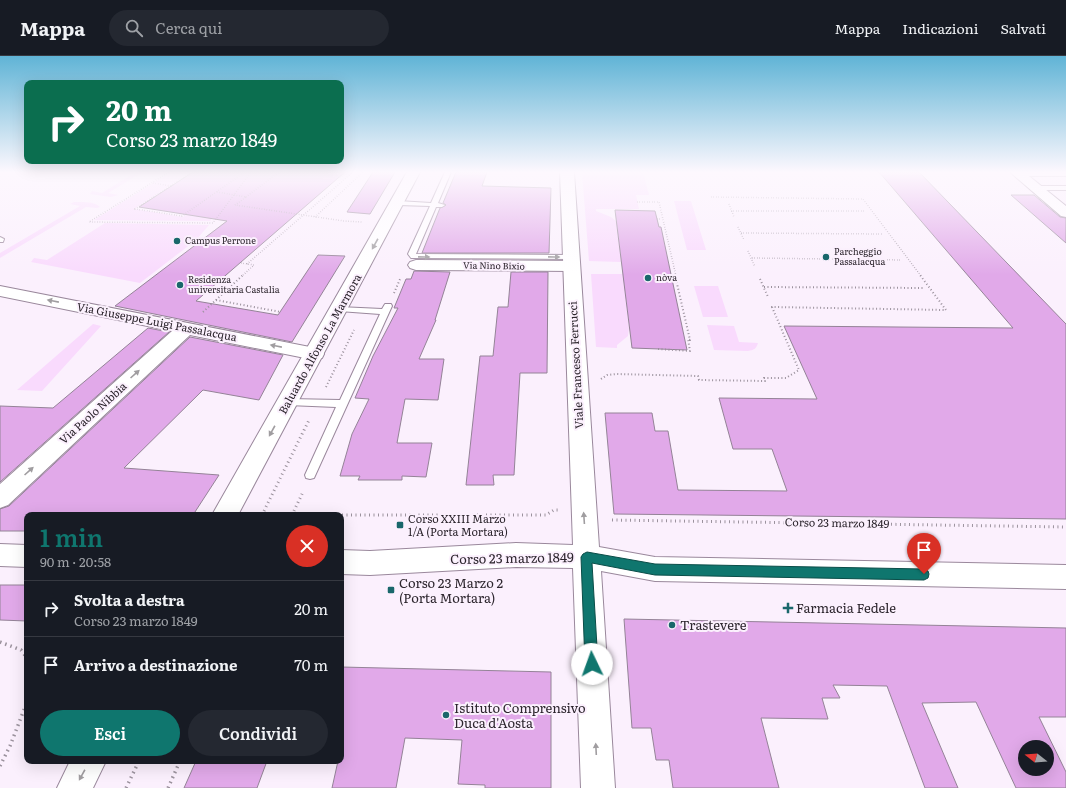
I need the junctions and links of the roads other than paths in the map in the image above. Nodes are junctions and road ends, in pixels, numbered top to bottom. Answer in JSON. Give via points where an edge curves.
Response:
{"nodes":[{"id":1,"x":396,"y":206,"type":"edge"},
{"id":2,"x":432,"y":206,"type":"edge"},
{"id":3,"x":569,"y":206,"type":"edge"},
{"id":4,"x":1058,"y":206,"type":"edge"},
{"id":5,"x":1066,"y":213,"type":"edge"},
{"id":6,"x":414,"y":259,"type":"joint"},
{"id":7,"x":571,"y":262,"type":"junction"},
{"id":8,"x":0,"y":291,"type":"edge"},
{"id":9,"x":339,"y":309,"type":"junction"},
{"id":10,"x":186,"y":328,"type":"junction"},
{"id":11,"x":314,"y":354,"type":"junction"},
{"id":12,"x":288,"y":402,"type":"junction"},
{"id":13,"x":343,"y":404,"type":"junction"},
{"id":14,"x":310,"y":475,"type":"road end"},
{"id":15,"x":0,"y":498,"type":"edge"},
{"id":16,"x":227,"y":512,"type":"edge"},
{"id":17,"x":0,"y":555,"type":"edge"},
{"id":18,"x":24,"y":556,"type":"edge"},
{"id":19,"x":587,"y":557,"type":"junction"},
{"id":20,"x":344,"y":562,"type":"edge"},
{"id":21,"x":1066,"y":577,"type":"edge"},
{"id":22,"x":87,"y":764,"type":"edge"},
{"id":23,"x":74,"y":788,"type":"edge"},
{"id":24,"x":598,"y":788,"type":"edge"}],
"edges":[{"from":1,"to":9,"type":"street","name":"Baluardo Alfonso La Marmora","one_way":true},
{"from":2,"to":6,"type":"lane"},
{"from":3,"to":7,"type":"street","name":"Viale Francesco Ferrucci"},
{"from":4,"to":5,"type":"street"},
{"from":6,"to":7,"type":"street","name":"Via Nino Bixio"},
{"from":19,"to":7,"type":"street","name":"Viale Francesco Ferrucci","one_way":true},
{"from":10,"to":8,"type":"street","name":"Via Giuseppe Luigi Passalacqua","one_way":true},
{"from":9,"to":11,"type":"street","name":"Baluardo Alfonso La Marmora"},
{"from":9,"to":13,"type":"lane","via":[[386,309]]},
{"from":11,"to":10,"type":"street","name":"Via Giuseppe Luigi Passalacqua","one_way":true},
{"from":15,"to":10,"type":"street","name":"Via Paolo Nibbia","one_way":true},
{"from":11,"to":12,"type":"street","name":"Baluardo Alfonso La Marmora"},
{"from":12,"to":13,"type":"lane"},
{"from":12,"to":16,"type":"street","name":"Baluardo Alfonso La Marmora","one_way":true},
{"from":13,"to":14,"type":"lane"},
{"from":17,"to":18,"type":"street"},
{"from":19,"to":20,"type":"street","name":"Corso 23 marzo 1849","via":[[516,555]]},
{"from":19,"to":21,"type":"street","name":"Corso 23 marzo 1849","via":[[655,570]]},
{"from":24,"to":19,"type":"street","name":"Viale Francesco Ferrucci","one_way":true},
{"from":22,"to":23,"type":"street","one_way":true}]}
